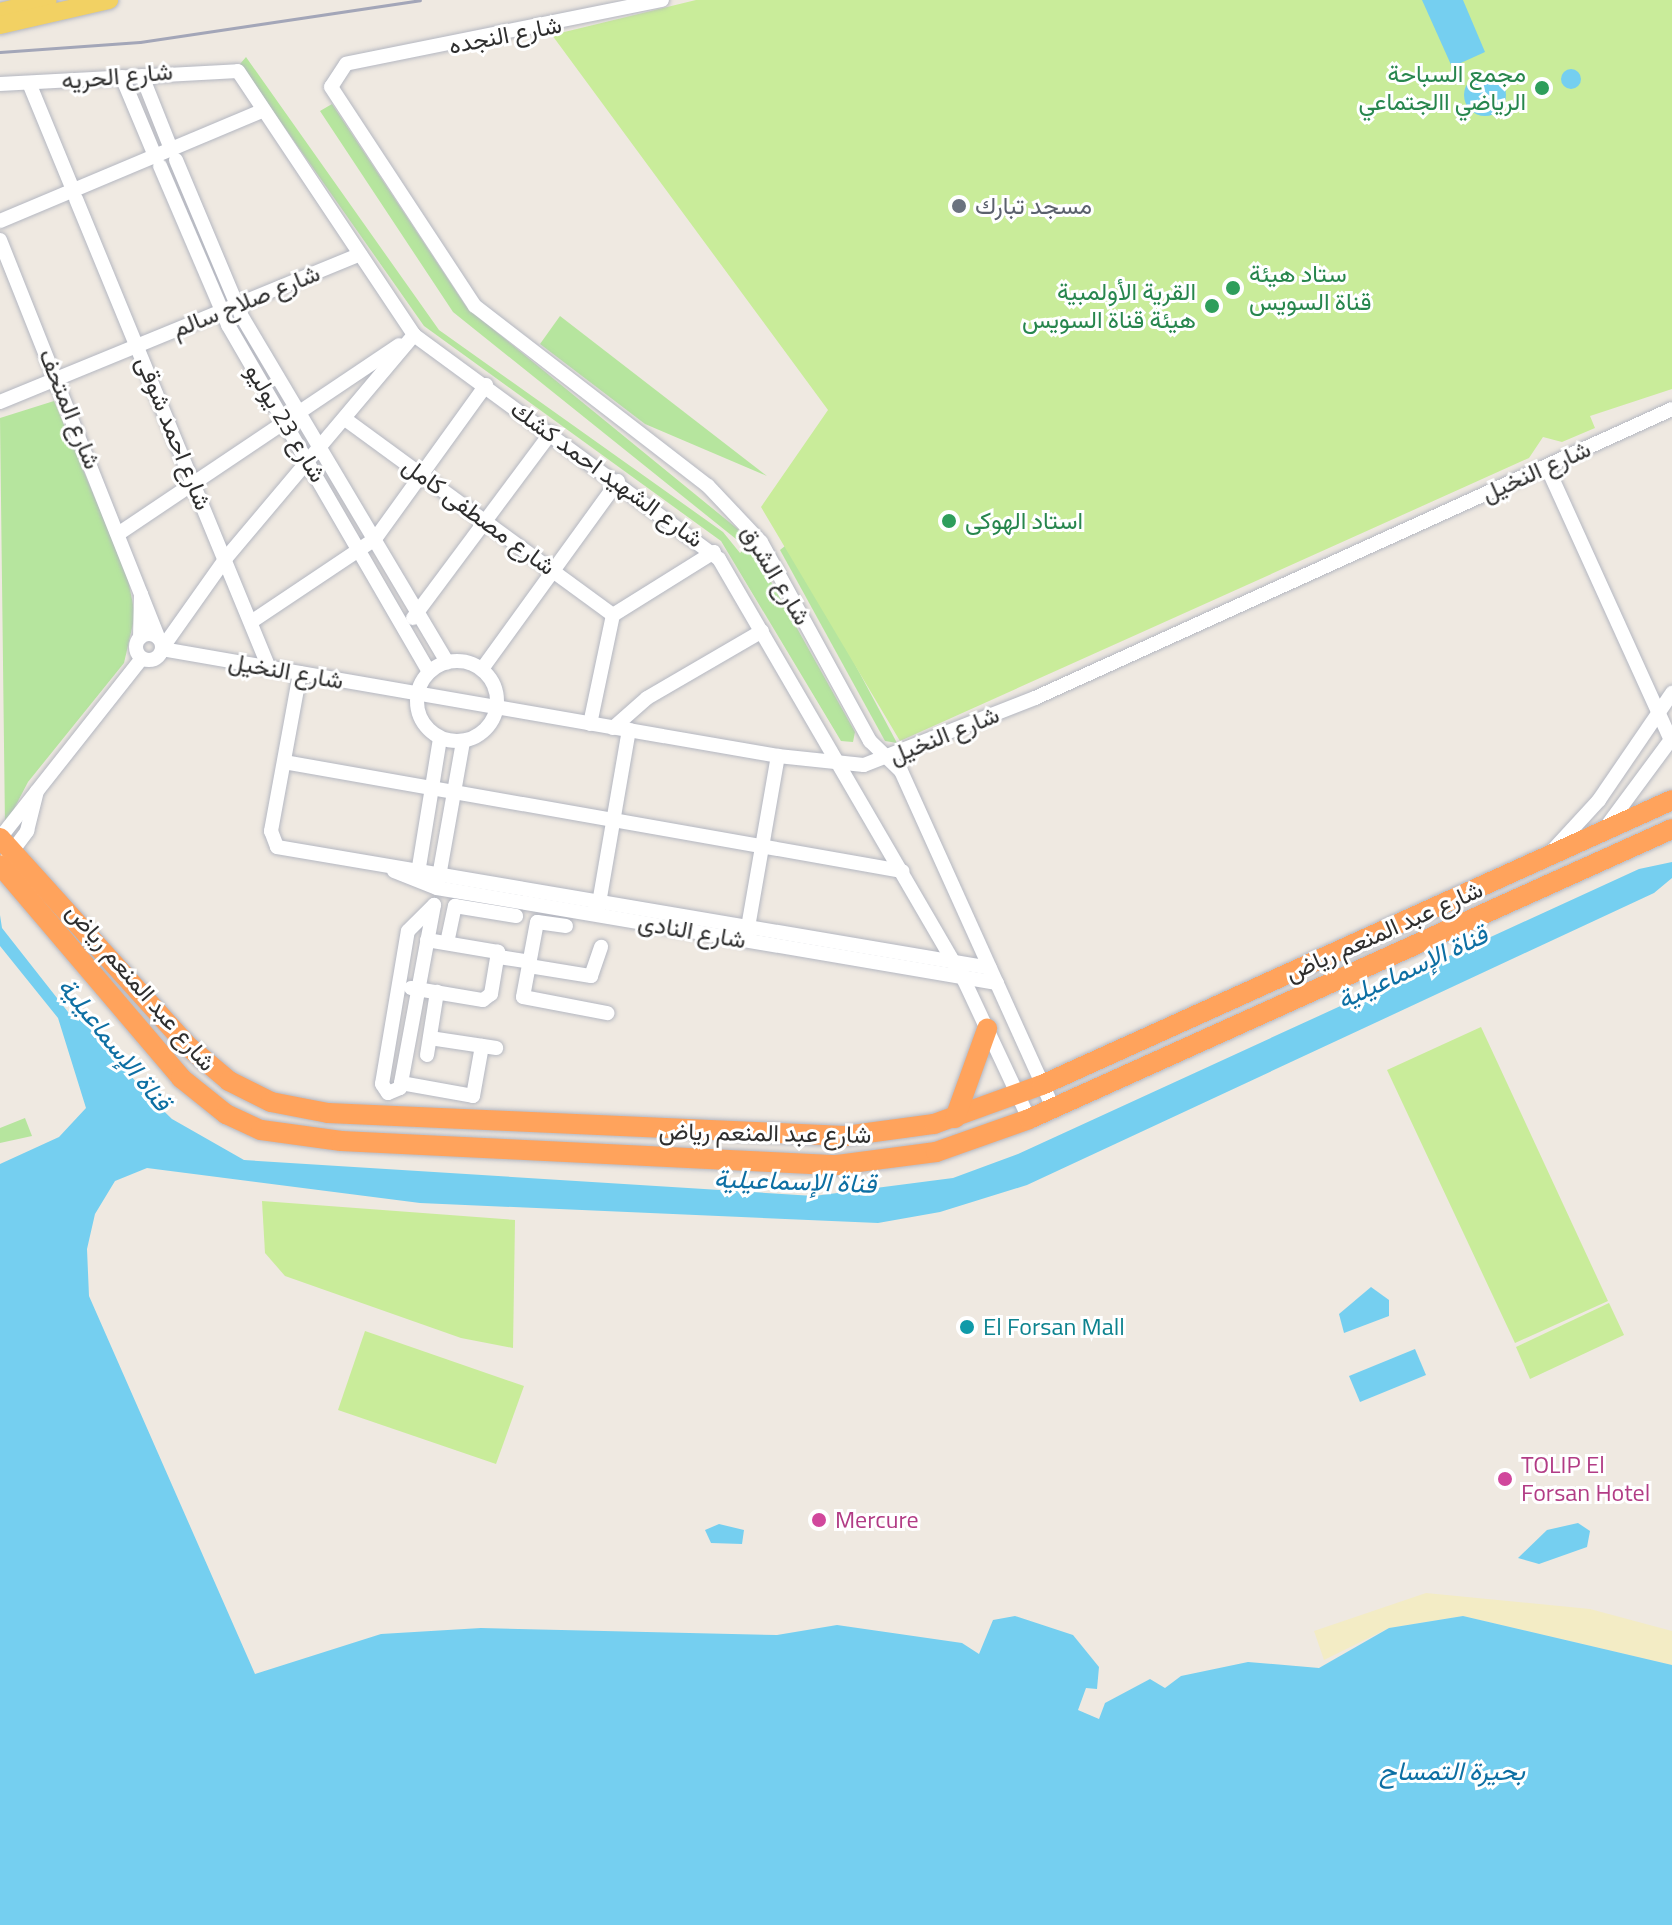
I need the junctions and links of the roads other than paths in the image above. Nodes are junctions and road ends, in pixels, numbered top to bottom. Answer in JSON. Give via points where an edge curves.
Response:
{"nodes":[{"id":1,"x":48,"y":0,"type":"edge"},
{"id":2,"x":109,"y":0,"type":"edge"},
{"id":3,"x":662,"y":0,"type":"edge"},
{"id":4,"x":0,"y":12,"type":"edge"},
{"id":5,"x":0,"y":25,"type":"edge"},
{"id":6,"x":346,"y":64,"type":"joint"},
{"id":7,"x":234,"y":68,"type":"joint"},
{"id":8,"x":142,"y":76,"type":"junction"},
{"id":9,"x":122,"y":77,"type":"junction"},
{"id":10,"x":29,"y":83,"type":"junction"},
{"id":11,"x":0,"y":84,"type":"edge"},
{"id":12,"x":262,"y":111,"type":"junction"},
{"id":13,"x":173,"y":155,"type":"junction"},
{"id":14,"x":158,"y":161,"type":"junction"},
{"id":15,"x":75,"y":195,"type":"junction"},
{"id":16,"x":0,"y":221,"type":"edge"},
{"id":17,"x":195,"y":231,"type":"junction"},
{"id":18,"x":0,"y":240,"type":"edge"},
{"id":19,"x":360,"y":254,"type":"junction"},
{"id":20,"x":229,"y":308,"type":"junction"},
{"id":21,"x":414,"y":335,"type":"junction"},
{"id":22,"x":138,"y":345,"type":"junction"},
{"id":23,"x":57,"y":378,"type":"junction"},
{"id":24,"x":486,"y":385,"type":"junction"},
{"id":25,"x":0,"y":402,"type":"edge"},
{"id":26,"x":1672,"y":409,"type":"edge"},
{"id":27,"x":299,"y":412,"type":"junction"},
{"id":28,"x":345,"y":419,"type":"junction"},
{"id":29,"x":284,"y":423,"type":"junction"},
{"id":30,"x":551,"y":433,"type":"junction"},
{"id":31,"x":320,"y":448,"type":"junction"},
{"id":32,"x":308,"y":462,"type":"junction"},
{"id":33,"x":1547,"y":467,"type":"junction"},
{"id":34,"x":422,"y":474,"type":"junction"},
{"id":35,"x":618,"y":481,"type":"junction"},
{"id":36,"x":193,"y":483,"type":"junction"},
{"id":37,"x":486,"y":521,"type":"junction"},
{"id":38,"x":121,"y":532,"type":"junction"},
{"id":39,"x":375,"y":539,"type":"junction"},
{"id":40,"x":363,"y":551,"type":"junction"},
{"id":41,"x":714,"y":552,"type":"junction"},
{"id":42,"x":226,"y":558,"type":"junction"},
{"id":43,"x":550,"y":568,"type":"junction"},
{"id":44,"x":139,"y":578,"type":"junction"},
{"id":45,"x":418,"y":614,"type":"junction"},
{"id":46,"x":613,"y":615,"type":"junction"},
{"id":47,"x":251,"y":622,"type":"junction"},
{"id":48,"x":403,"y":625,"type":"junction"},
{"id":49,"x":762,"y":631,"type":"junction"},
{"id":50,"x":140,"y":638,"type":"junction"},
{"id":51,"x":161,"y":643,"type":"junction"},
{"id":52,"x":142,"y":658,"type":"junction"},
{"id":53,"x":447,"y":662,"type":"junction"},
{"id":54,"x":269,"y":668,"type":"junction"},
{"id":55,"x":482,"y":669,"type":"junction"},
{"id":56,"x":429,"y":672,"type":"junction"},
{"id":57,"x":300,"y":673,"type":"junction"},
{"id":58,"x":1672,"y":693,"type":"edge"},
{"id":59,"x":417,"y":694,"type":"junction"},
{"id":60,"x":497,"y":708,"type":"junction"},
{"id":61,"x":1658,"y":714,"type":"junction"},
{"id":62,"x":590,"y":724,"type":"junction"},
{"id":63,"x":613,"y":728,"type":"junction"},
{"id":64,"x":629,"y":730,"type":"junction"},
{"id":65,"x":440,"y":738,"type":"junction"},
{"id":66,"x":1672,"y":739,"type":"edge"},
{"id":67,"x":463,"y":741,"type":"junction"},
{"id":68,"x":778,"y":756,"type":"junction"},
{"id":69,"x":889,"y":760,"type":"junction"},
{"id":70,"x":284,"y":762,"type":"junction"},
{"id":71,"x":841,"y":766,"type":"junction"},
{"id":72,"x":432,"y":788,"type":"junction"},
{"id":73,"x":454,"y":792,"type":"junction"},
{"id":74,"x":1672,"y":800,"type":"edge"},
{"id":75,"x":1653,"y":809,"type":"junction"},
{"id":76,"x":1633,"y":817,"type":"junction"},
{"id":77,"x":613,"y":820,"type":"junction"},
{"id":78,"x":1604,"y":830,"type":"junction"},
{"id":79,"x":1668,"y":830,"type":"edge"},
{"id":80,"x":1644,"y":841,"type":"junction"},
{"id":81,"x":762,"y":846,"type":"junction"},
{"id":82,"x":2,"y":849,"type":"edge"},
{"id":83,"x":1548,"y":854,"type":"junction"},
{"id":84,"x":902,"y":871,"type":"junction"},
{"id":85,"x":417,"y":876,"type":"junction"},
{"id":86,"x":438,"y":881,"type":"junction"},
{"id":87,"x":1513,"y":901,"type":"junction"},
{"id":88,"x":434,"y":905,"type":"junction"},
{"id":89,"x":598,"y":908,"type":"junction"},
{"id":90,"x":516,"y":916,"type":"dead end"},
{"id":91,"x":566,"y":926,"type":"dead end"},
{"id":92,"x":747,"y":934,"type":"junction"},
{"id":93,"x":427,"y":940,"type":"junction"},
{"id":94,"x":1360,"y":940,"type":"junction"},
{"id":95,"x":447,"y":943,"type":"junction"},
{"id":96,"x":601,"y":947,"type":"dead end"},
{"id":97,"x":499,"y":957,"type":"junction"},
{"id":98,"x":955,"y":963,"type":"junction"},
{"id":99,"x":529,"y":964,"type":"junction"},
{"id":100,"x":1372,"y":966,"type":"junction"},
{"id":101,"x":990,"y":968,"type":"junction"},
{"id":102,"x":964,"y":980,"type":"junction"},
{"id":103,"x":997,"y":983,"type":"junction"},
{"id":104,"x":399,"y":986,"type":"junction"},
{"id":105,"x":418,"y":989,"type":"junction"},
{"id":106,"x":437,"y":992,"type":"junction"},
{"id":107,"x":607,"y":1013,"type":"dead end"},
{"id":108,"x":1193,"y":1019,"type":"junction"},
{"id":109,"x":987,"y":1029,"type":"junction"},
{"id":110,"x":430,"y":1038,"type":"junction"},
{"id":111,"x":1204,"y":1041,"type":"junction"},
{"id":112,"x":427,"y":1055,"type":"dead end"},
{"id":113,"x":401,"y":1083,"type":"junction"},
{"id":114,"x":1042,"y":1085,"type":"junction"},
{"id":115,"x":1020,"y":1094,"type":"junction"},
{"id":116,"x":271,"y":1102,"type":"junction"},
{"id":117,"x":1053,"y":1108,"type":"junction"},
{"id":118,"x":955,"y":1118,"type":"junction"},
{"id":119,"x":1029,"y":1119,"type":"junction"},
{"id":120,"x":590,"y":1127,"type":"junction"},
{"id":121,"x":261,"y":1130,"type":"junction"},
{"id":122,"x":588,"y":1154,"type":"junction"}],
"edges":[{"from":1,"to":4,"type":"main road"},
{"from":2,"to":5,"type":"main road"},
{"from":3,"to":6,"type":"street","name":"شارع النجده"},
{"from":6,"to":69,"type":"street","name":"شارع الشرق","via":[[333,74],[332,91],[461,289],[745,521],[870,741]]},
{"from":7,"to":8,"type":"street","name":"شارع الحريه"},
{"from":7,"to":12,"type":"street","name":"شارع الشهيد احمد كشك"},
{"from":8,"to":9,"type":"street","name":"شارع الحريه"},
{"from":8,"to":13,"type":"street","name":"شارع 23 يوليو"},
{"from":9,"to":10,"type":"street","name":"شارع الحريه"},
{"from":9,"to":14,"type":"street","name":"شارع 23 يوليو"},
{"from":10,"to":11,"type":"street","name":"شارع الحريه"},
{"from":10,"to":15,"type":"street","name":"شارع احمد شوقى"},
{"from":12,"to":13,"type":"street"},
{"from":12,"to":19,"type":"street","name":"شارع الشهيد احمد كشك"},
{"from":13,"to":14,"type":"street"},
{"from":13,"to":17,"type":"street","name":"شارع 23 يوليو"},
{"from":14,"to":15,"type":"street"},
{"from":14,"to":17,"type":"street","name":"شارع 23 يوليو"},
{"from":15,"to":16,"type":"street"},
{"from":15,"to":22,"type":"street","name":"شارع احمد شوقى"},
{"from":17,"to":20,"type":"street","name":"شارع 23 يوليو"},
{"from":18,"to":23,"type":"street","name":"شارع المتحف"},
{"from":19,"to":20,"type":"street","name":"شارع صلاح سالم"},
{"from":19,"to":21,"type":"street","name":"شارع الشهيد احمد كشك"},
{"from":20,"to":22,"type":"street","name":"شارع صلاح سالم"},
{"from":20,"to":27,"type":"street","name":"شارع 23 يوليو"},
{"from":20,"to":29,"type":"street","name":"شارع 23 يوليو"},
{"from":21,"to":24,"type":"street","name":"شارع الشهيد احمد كشك"},
{"from":21,"to":27,"type":"street"},
{"from":21,"to":28,"type":"street"},
{"from":22,"to":23,"type":"street","name":"شارع صلاح سالم"},
{"from":22,"to":36,"type":"street","name":"شارع احمد شوقى"},
{"from":23,"to":25,"type":"street","name":"شارع صلاح سالم"},
{"from":23,"to":38,"type":"street","name":"شارع المتحف"},
{"from":24,"to":30,"type":"street","name":"شارع الشهيد احمد كشك"},
{"from":24,"to":34,"type":"street"},
{"from":26,"to":33,"type":"street","name":"شارع النخيل"},
{"from":27,"to":29,"type":"street"},
{"from":27,"to":31,"type":"street","name":"شارع 23 يوليو"},
{"from":28,"to":31,"type":"street"},
{"from":28,"to":34,"type":"street","name":"شارع مصطفى كامل"},
{"from":29,"to":32,"type":"street","name":"شارع 23 يوليو"},
{"from":29,"to":36,"type":"street"},
{"from":30,"to":35,"type":"street","name":"شارع الشهيد احمد كشك"},
{"from":30,"to":37,"type":"street"},
{"from":31,"to":32,"type":"street"},
{"from":31,"to":39,"type":"street","name":"شارع 23 يوليو"},
{"from":32,"to":40,"type":"street","name":"شارع 23 يوليو"},
{"from":32,"to":42,"type":"street"},
{"from":33,"to":61,"type":"street"},
{"from":33,"to":69,"type":"street","name":"شارع النخيل"},
{"from":34,"to":37,"type":"street","name":"شارع مصطفى كامل"},
{"from":34,"to":39,"type":"street"},
{"from":35,"to":41,"type":"street","name":"شارع الشهيد احمد كشك"},
{"from":35,"to":43,"type":"street"},
{"from":36,"to":38,"type":"street"},
{"from":36,"to":42,"type":"street","name":"شارع احمد شوقى"},
{"from":37,"to":43,"type":"street","name":"شارع مصطفى كامل"},
{"from":37,"to":45,"type":"street"},
{"from":38,"to":44,"type":"street","name":"شارع المتحف"},
{"from":39,"to":40,"type":"street"},
{"from":39,"to":45,"type":"street","name":"شارع 23 يوليو"},
{"from":40,"to":47,"type":"street"},
{"from":40,"to":48,"type":"street","name":"شارع 23 يوليو"},
{"from":41,"to":46,"type":"street"},
{"from":41,"to":49,"type":"street","name":"شارع الشهيد احمد كشك"},
{"from":42,"to":47,"type":"street","name":"شارع احمد شوقى"},
{"from":42,"to":51,"type":"street"},
{"from":43,"to":46,"type":"street","name":"شارع مصطفى كامل"},
{"from":43,"to":55,"type":"street"},
{"from":44,"to":50,"type":"street","name":"شارع المتحف"},
{"from":44,"to":51,"type":"street","name":"شارع المتحف"},
{"from":45,"to":48,"type":"street"},
{"from":45,"to":53,"type":"street","name":"شارع 23 يوليو"},
{"from":46,"to":62,"type":"street"},
{"from":47,"to":54,"type":"street","name":"شارع احمد شوقى"},
{"from":48,"to":56,"type":"street","name":"شارع 23 يوليو"},
{"from":49,"to":63,"type":"street","via":[[647,698]]},
{"from":49,"to":71,"type":"street","name":"شارع الشهيد احمد كشك"},
{"from":50,"to":51,"type":"street","name":"شارع النخيل"},
{"from":50,"to":52,"type":"street","name":"شارع المتحف"},
{"from":51,"to":52,"type":"street","via":[[155,659]]},
{"from":51,"to":54,"type":"street","name":"شارع النخيل"},
{"from":52,"to":82,"type":"street","via":[[37,791],[35,812]]},
{"from":53,"to":55,"type":"street"},
{"from":53,"to":56,"type":"street"},
{"from":54,"to":57,"type":"street","name":"شارع النخيل"},
{"from":55,"to":60,"type":"street","via":[[495,686]]},
{"from":56,"to":59,"type":"street"},
{"from":57,"to":59,"type":"street","name":"شارع النخيل"},
{"from":57,"to":70,"type":"street","name":"شارع النادى"},
{"from":58,"to":61,"type":"street"},
{"from":59,"to":60,"type":"street","name":"شارع النخيل"},
{"from":59,"to":65,"type":"street","via":[[424,724]]},
{"from":60,"to":62,"type":"street","name":"شارع النخيل"},
{"from":60,"to":67,"type":"street","via":[[489,726]]},
{"from":61,"to":66,"type":"street"},
{"from":61,"to":83,"type":"street","via":[[1594,808]]},
{"from":62,"to":63,"type":"street","name":"شارع النخيل"},
{"from":63,"to":64,"type":"street","name":"شارع النخيل"},
{"from":64,"to":68,"type":"street","name":"شارع النخيل"},
{"from":64,"to":77,"type":"street"},
{"from":65,"to":67,"type":"street"},
{"from":65,"to":72,"type":"street"},
{"from":66,"to":78,"type":"street"},
{"from":67,"to":73,"type":"street"},
{"from":68,"to":71,"type":"street","name":"شارع النخيل"},
{"from":68,"to":81,"type":"street"},
{"from":69,"to":71,"type":"street","name":"شارع النخيل"},
{"from":69,"to":101,"type":"street","name":"شارع الشرق"},
{"from":70,"to":72,"type":"street"},
{"from":70,"to":85,"type":"street","name":"شارع النادى","via":[[273,842]]},
{"from":71,"to":84,"type":"street","name":"شارع الشهيد احمد كشك"},
{"from":72,"to":73,"type":"street"},
{"from":72,"to":85,"type":"street"},
{"from":73,"to":77,"type":"street"},
{"from":73,"to":86,"type":"street"},
{"from":74,"to":75,"type":"highway","name":"شارع عبد المنعم رياض"},
{"from":75,"to":76,"type":"highway","name":"شارع عبد المنعم رياض"},
{"from":75,"to":79,"type":"highway"},
{"from":76,"to":78,"type":"highway","name":"شارع عبد المنعم رياض"},
{"from":76,"to":80,"type":"highway"},
{"from":77,"to":81,"type":"street"},
{"from":77,"to":89,"type":"street"},
{"from":78,"to":83,"type":"highway","name":"شارع عبد المنعم رياض"},
{"from":78,"to":87,"type":"highway"},
{"from":79,"to":80,"type":"highway","name":"شارع عبد المنعم رياض"},
{"from":80,"to":87,"type":"highway","name":"شارع عبد المنعم رياض"},
{"from":81,"to":84,"type":"street"},
{"from":81,"to":92,"type":"street"},
{"from":82,"to":116,"type":"highway","name":"شارع عبد المنعم رياض","via":[[190,1048],[229,1081]]},
{"from":82,"to":121,"type":"highway","name":"شارع عبد المنعم رياض","via":[[181,1078],[226,1114]]},
{"from":83,"to":94,"type":"highway","name":"شارع عبد المنعم رياض"},
{"from":84,"to":98,"type":"street","name":"شارع الشهيد احمد كشك"},
{"from":85,"to":86,"type":"street","name":"شارع النادى"},
{"from":86,"to":88,"type":"street"},
{"from":86,"to":89,"type":"street","name":"شارع النادى"},
{"from":87,"to":100,"type":"highway","name":"شارع عبد المنعم رياض"},
{"from":88,"to":93,"type":"street"},
{"from":88,"to":104,"type":"street","via":[[408,931]]},
{"from":89,"to":92,"type":"street","name":"شارع النادى"},
{"from":90,"to":95,"type":"street","via":[[456,906]]},
{"from":91,"to":99,"type":"street","via":[[537,922]]},
{"from":92,"to":98,"type":"street","name":"شارع النادى"},
{"from":92,"to":102,"type":"street","name":"شارع النادى"},
{"from":93,"to":95,"type":"street"},
{"from":93,"to":105,"type":"street"},
{"from":94,"to":100,"type":"highway"},
{"from":94,"to":108,"type":"highway","name":"شارع عبد المنعم رياض"},
{"from":95,"to":97,"type":"street"},
{"from":96,"to":99,"type":"street","via":[[591,976]]},
{"from":97,"to":99,"type":"street"},
{"from":97,"to":106,"type":"street","via":[[487,999]]},
{"from":98,"to":101,"type":"street","name":"شارع النادى"},
{"from":98,"to":102,"type":"street"},
{"from":99,"to":107,"type":"street","via":[[525,999]]},
{"from":100,"to":111,"type":"highway","name":"شارع عبد المنعم رياض"},
{"from":101,"to":103,"type":"street","name":"شارع الشرق"},
{"from":102,"to":103,"type":"street","name":"شارع النادى"},
{"from":102,"to":109,"type":"street"},
{"from":103,"to":114,"type":"street","name":"شارع الشرق"},
{"from":104,"to":105,"type":"street"},
{"from":104,"to":113,"type":"street","via":[[382,1084],[392,1093]]},
{"from":105,"to":106,"type":"street"},
{"from":105,"to":113,"type":"street"},
{"from":106,"to":110,"type":"street"},
{"from":108,"to":111,"type":"highway"},
{"from":108,"to":114,"type":"highway","name":"شارع عبد المنعم رياض"},
{"from":109,"to":115,"type":"street"},
{"from":109,"to":118,"type":"highway"},
{"from":110,"to":112,"type":"street"},
{"from":110,"to":113,"type":"street","via":[[489,1047],[471,1097]]},
{"from":111,"to":117,"type":"highway","name":"شارع عبد المنعم رياض"},
{"from":114,"to":115,"type":"highway","name":"شارع عبد المنعم رياض"},
{"from":114,"to":117,"type":"street","name":"شارع الشرق"},
{"from":115,"to":118,"type":"highway","name":"شارع عبد المنعم رياض"},
{"from":115,"to":119,"type":"street"},
{"from":116,"to":120,"type":"highway","name":"شارع عبد المنعم رياض","via":[[328,1113]]},
{"from":116,"to":121,"type":"highway"},
{"from":117,"to":119,"type":"highway","name":"شارع عبد المنعم رياض"},
{"from":118,"to":120,"type":"highway","name":"شارع عبد المنعم رياض","via":[[856,1135]]},
{"from":119,"to":122,"type":"highway","name":"شارع عبد المنعم رياض","via":[[961,1145],[861,1164]]},
{"from":120,"to":122,"type":"highway"},
{"from":121,"to":122,"type":"highway","name":"شارع عبد المنعم رياض"}]}
